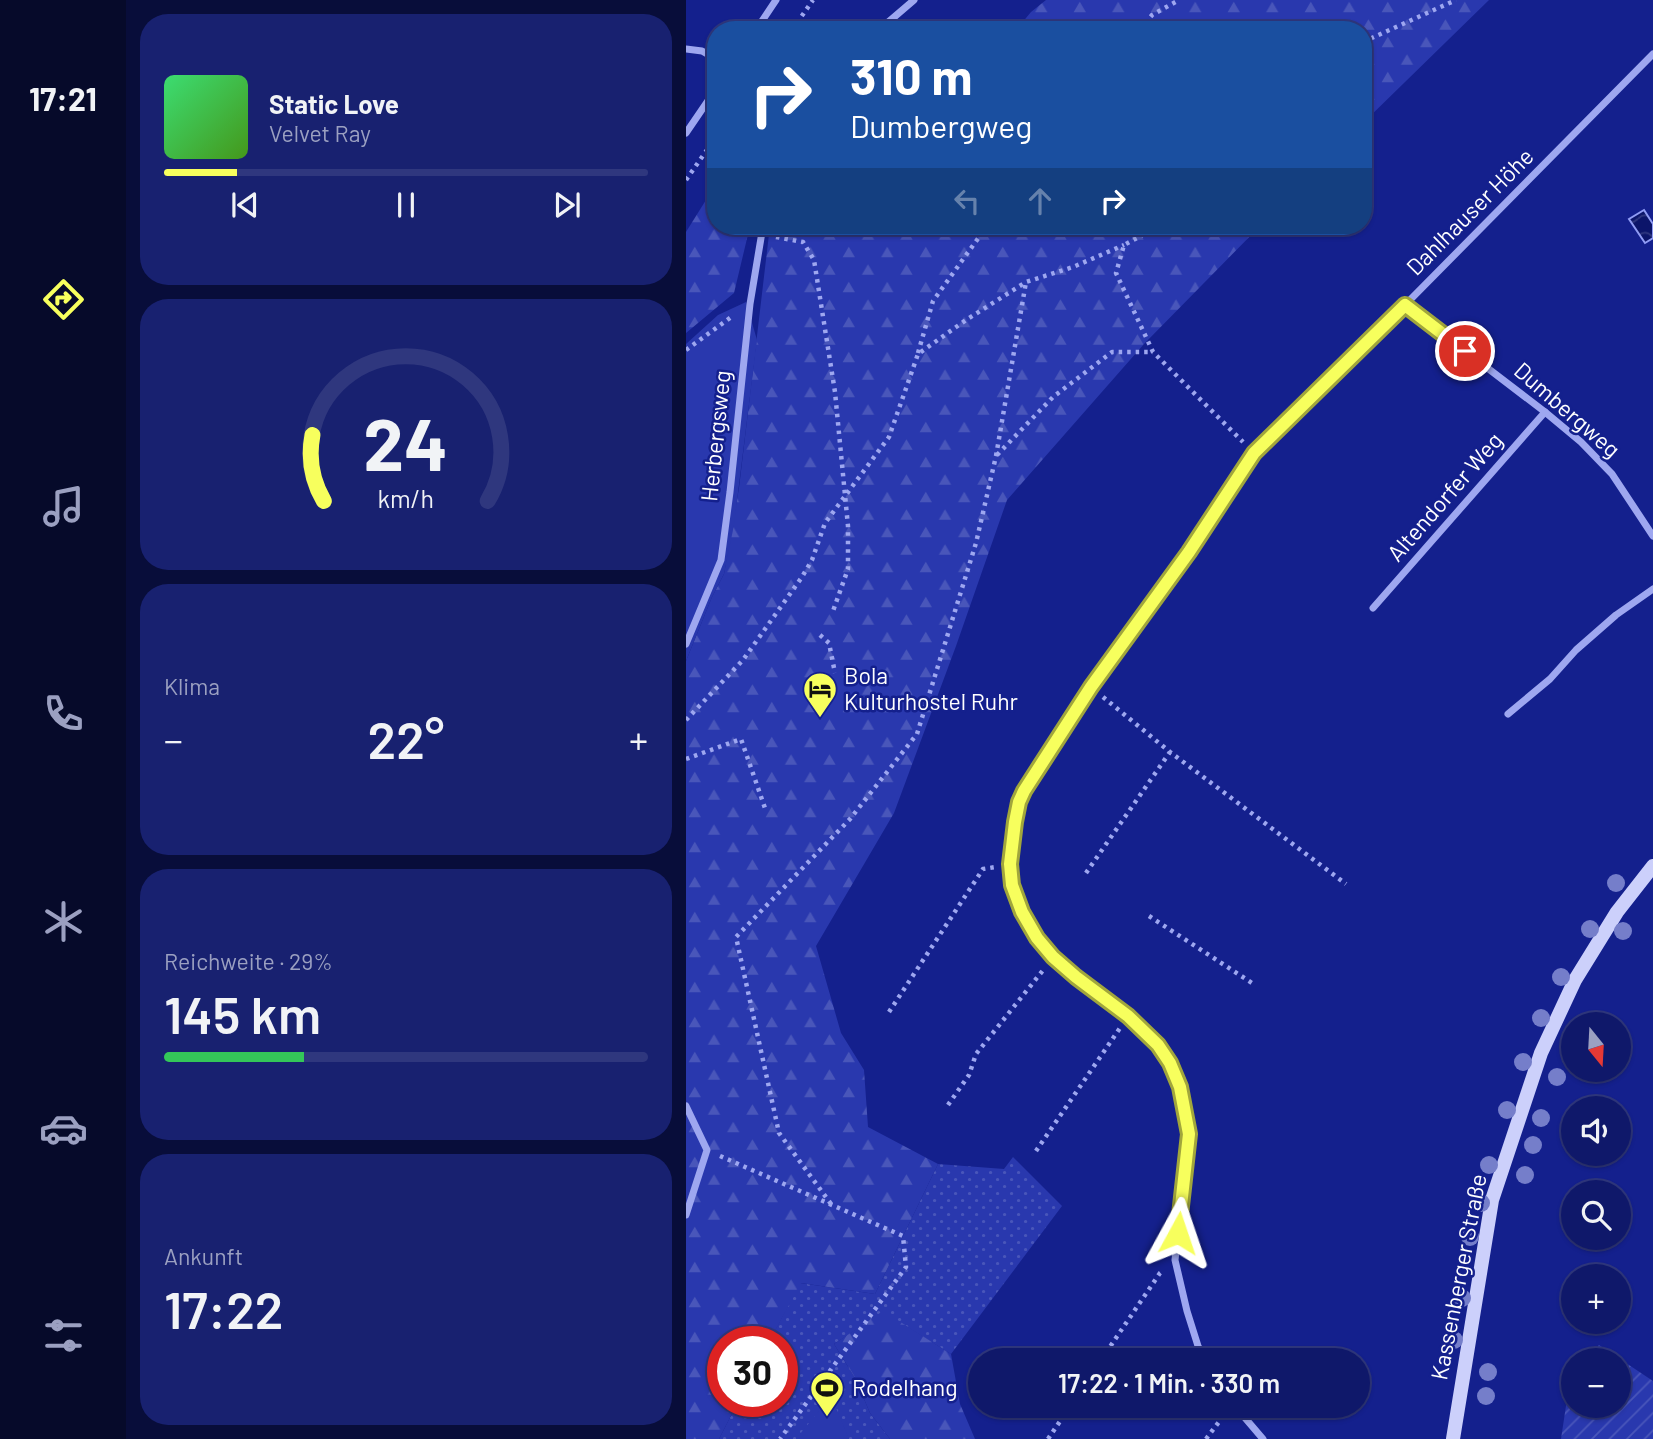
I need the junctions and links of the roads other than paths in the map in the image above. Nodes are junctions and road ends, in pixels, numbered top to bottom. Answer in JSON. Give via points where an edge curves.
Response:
{"nodes":[{"id":1,"x":776,"y":0,"type":"edge"},
{"id":2,"x":914,"y":0,"type":"edge"},
{"id":3,"x":762,"y":21,"type":"edge"},
{"id":4,"x":890,"y":21,"type":"edge"},
{"id":5,"x":686,"y":49,"type":"edge"},
{"id":6,"x":707,"y":54,"type":"edge"},
{"id":7,"x":1653,"y":54,"type":"edge"},
{"id":8,"x":707,"y":102,"type":"edge"},
{"id":9,"x":686,"y":133,"type":"edge"},
{"id":10,"x":761,"y":235,"type":"edge"},
{"id":11,"x":1405,"y":305,"type":"junction"},
{"id":12,"x":1545,"y":412,"type":"junction"},
{"id":13,"x":1653,"y":536,"type":"edge"},
{"id":14,"x":1653,"y":589,"type":"edge"},
{"id":15,"x":1373,"y":608,"type":"dead end"},
{"id":16,"x":686,"y":644,"type":"edge"},
{"id":17,"x":1508,"y":714,"type":"dead end"},
{"id":18,"x":1653,"y":866,"type":"edge"},
{"id":19,"x":686,"y":1106,"type":"edge"},
{"id":20,"x":686,"y":1215,"type":"edge"},
{"id":21,"x":1199,"y":1348,"type":"edge"},
{"id":22,"x":1244,"y":1418,"type":"edge"},
{"id":23,"x":1263,"y":1439,"type":"edge"},
{"id":24,"x":1453,"y":1439,"type":"edge"}],
"edges":[{"from":1,"to":3,"type":"street"},
{"from":2,"to":4,"type":"street"},
{"from":5,"to":6,"type":"street"},
{"from":7,"to":11,"type":"street","name":"Dahlhauser Höhe"},
{"from":8,"to":9,"type":"street"},
{"from":10,"to":16,"type":"street","name":"Herbergsweg","via":[[721,560]]},
{"from":11,"to":12,"type":"street","name":"Dumbergweg"},
{"from":11,"to":21,"type":"street","name":"Dahlhauser Höhe","via":[[1254,453],[1091,687],[1024,791],[1015,822],[1012,885],[1037,938],[1053,957],[1158,1045],[1180,1087],[1189,1134],[1175,1260]]},
{"from":12,"to":13,"type":"street","name":"Dumbergweg","via":[[1612,474]]},
{"from":12,"to":15,"type":"street","name":"Altendorfer Weg"},
{"from":14,"to":17,"type":"street","via":[[1616,615]]},
{"from":18,"to":24,"type":"street","name":"Kassenberger Straße","via":[[1617,912],[1575,980],[1541,1053],[1492,1200]]},
{"from":19,"to":20,"type":"street","via":[[707,1150]]},
{"from":22,"to":23,"type":"street"}]}
